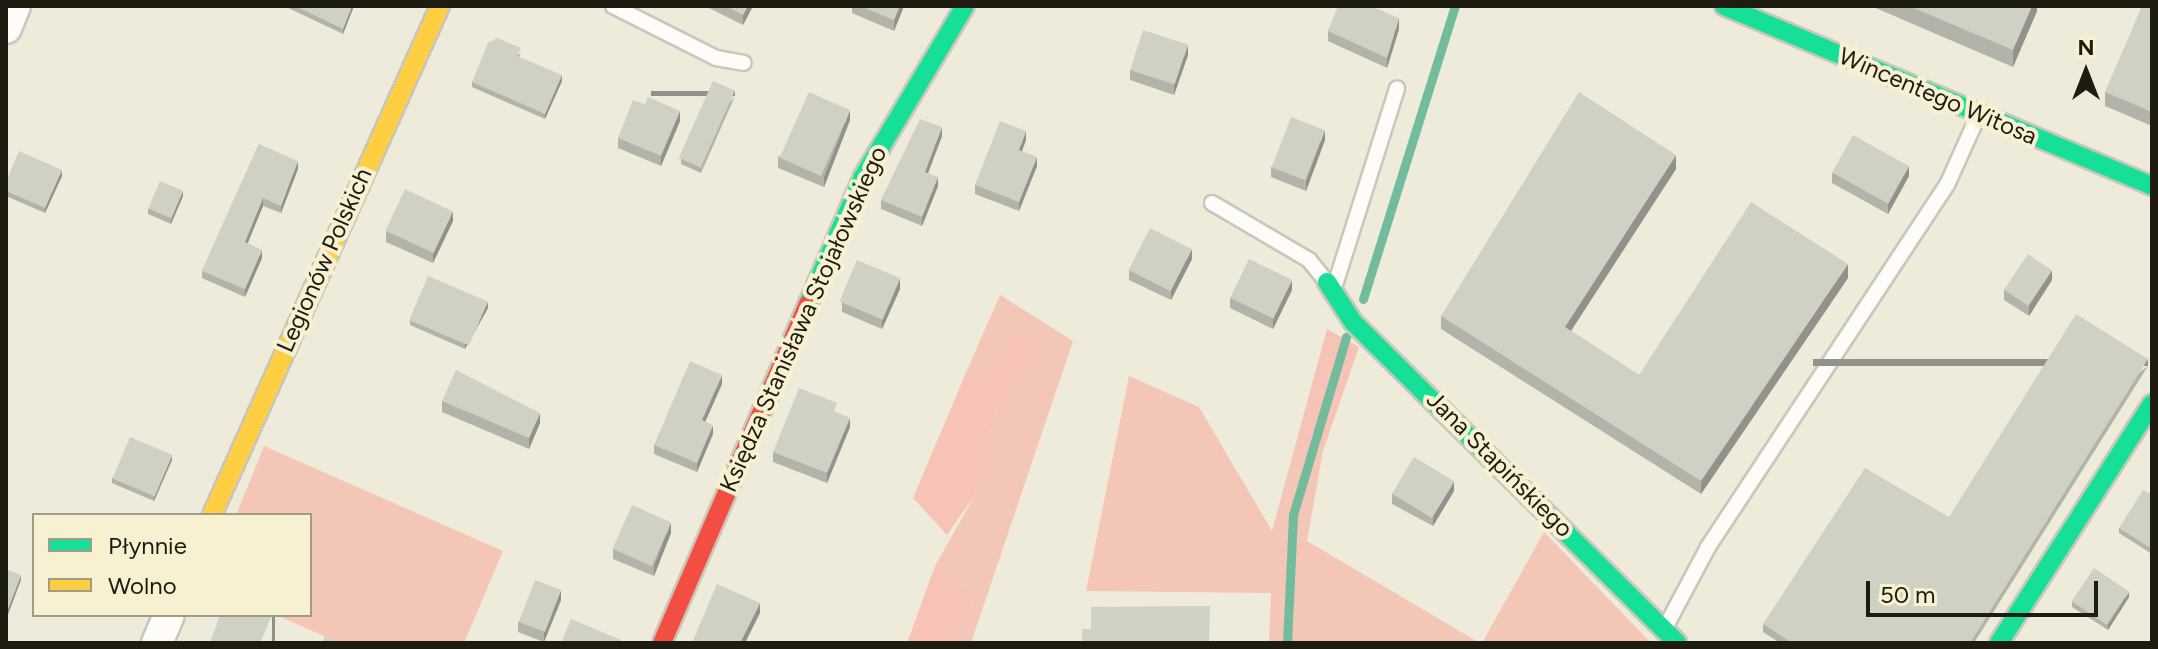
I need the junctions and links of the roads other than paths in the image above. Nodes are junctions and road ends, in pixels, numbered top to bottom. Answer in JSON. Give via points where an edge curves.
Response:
{"nodes":[{"id":1,"x":15,"y":6,"type":"edge"},
{"id":2,"x":440,"y":6,"type":"edge"},
{"id":3,"x":613,"y":6,"type":"edge"},
{"id":4,"x":965,"y":6,"type":"edge"},
{"id":5,"x":1724,"y":6,"type":"edge"},
{"id":6,"x":6,"y":28,"type":"edge"},
{"id":7,"x":744,"y":63,"type":"dead end"},
{"id":8,"x":1397,"y":88,"type":"dead end"},
{"id":9,"x":1980,"y":113,"type":"junction"},
{"id":10,"x":2152,"y":186,"type":"edge"},
{"id":11,"x":1212,"y":203,"type":"dead end"},
{"id":12,"x":1330,"y":287,"type":"junction"},
{"id":13,"x":2152,"y":404,"type":"edge"},
{"id":14,"x":213,"y":513,"type":"edge"},
{"id":15,"x":168,"y":617,"type":"edge"},
{"id":16,"x":1670,"y":636,"type":"edge"},
{"id":17,"x":157,"y":643,"type":"edge"},
{"id":18,"x":662,"y":643,"type":"edge"},
{"id":19,"x":1999,"y":643,"type":"edge"}],
"edges":[{"from":1,"to":6,"type":"street"},
{"from":2,"to":14,"type":"street","name":"Legionów Polskich"},
{"from":3,"to":7,"type":"lane","via":[[716,58]]},
{"from":4,"to":18,"type":"street","name":"Księdza Stanisława Stojałowskiego","via":[[863,177]]},
{"from":5,"to":9,"type":"street","name":"Wincentego Witosa"},
{"from":8,"to":12,"type":"lane"},
{"from":9,"to":10,"type":"street","name":"Wincentego Witosa"},
{"from":9,"to":16,"type":"lane","via":[[1947,185],[1708,547]]},
{"from":11,"to":12,"type":"lane","via":[[1309,260]]},
{"from":12,"to":16,"type":"street","name":"Jana Stapińskiego","via":[[1353,322]]},
{"from":13,"to":19,"type":"street"},
{"from":15,"to":17,"type":"street"}]}
